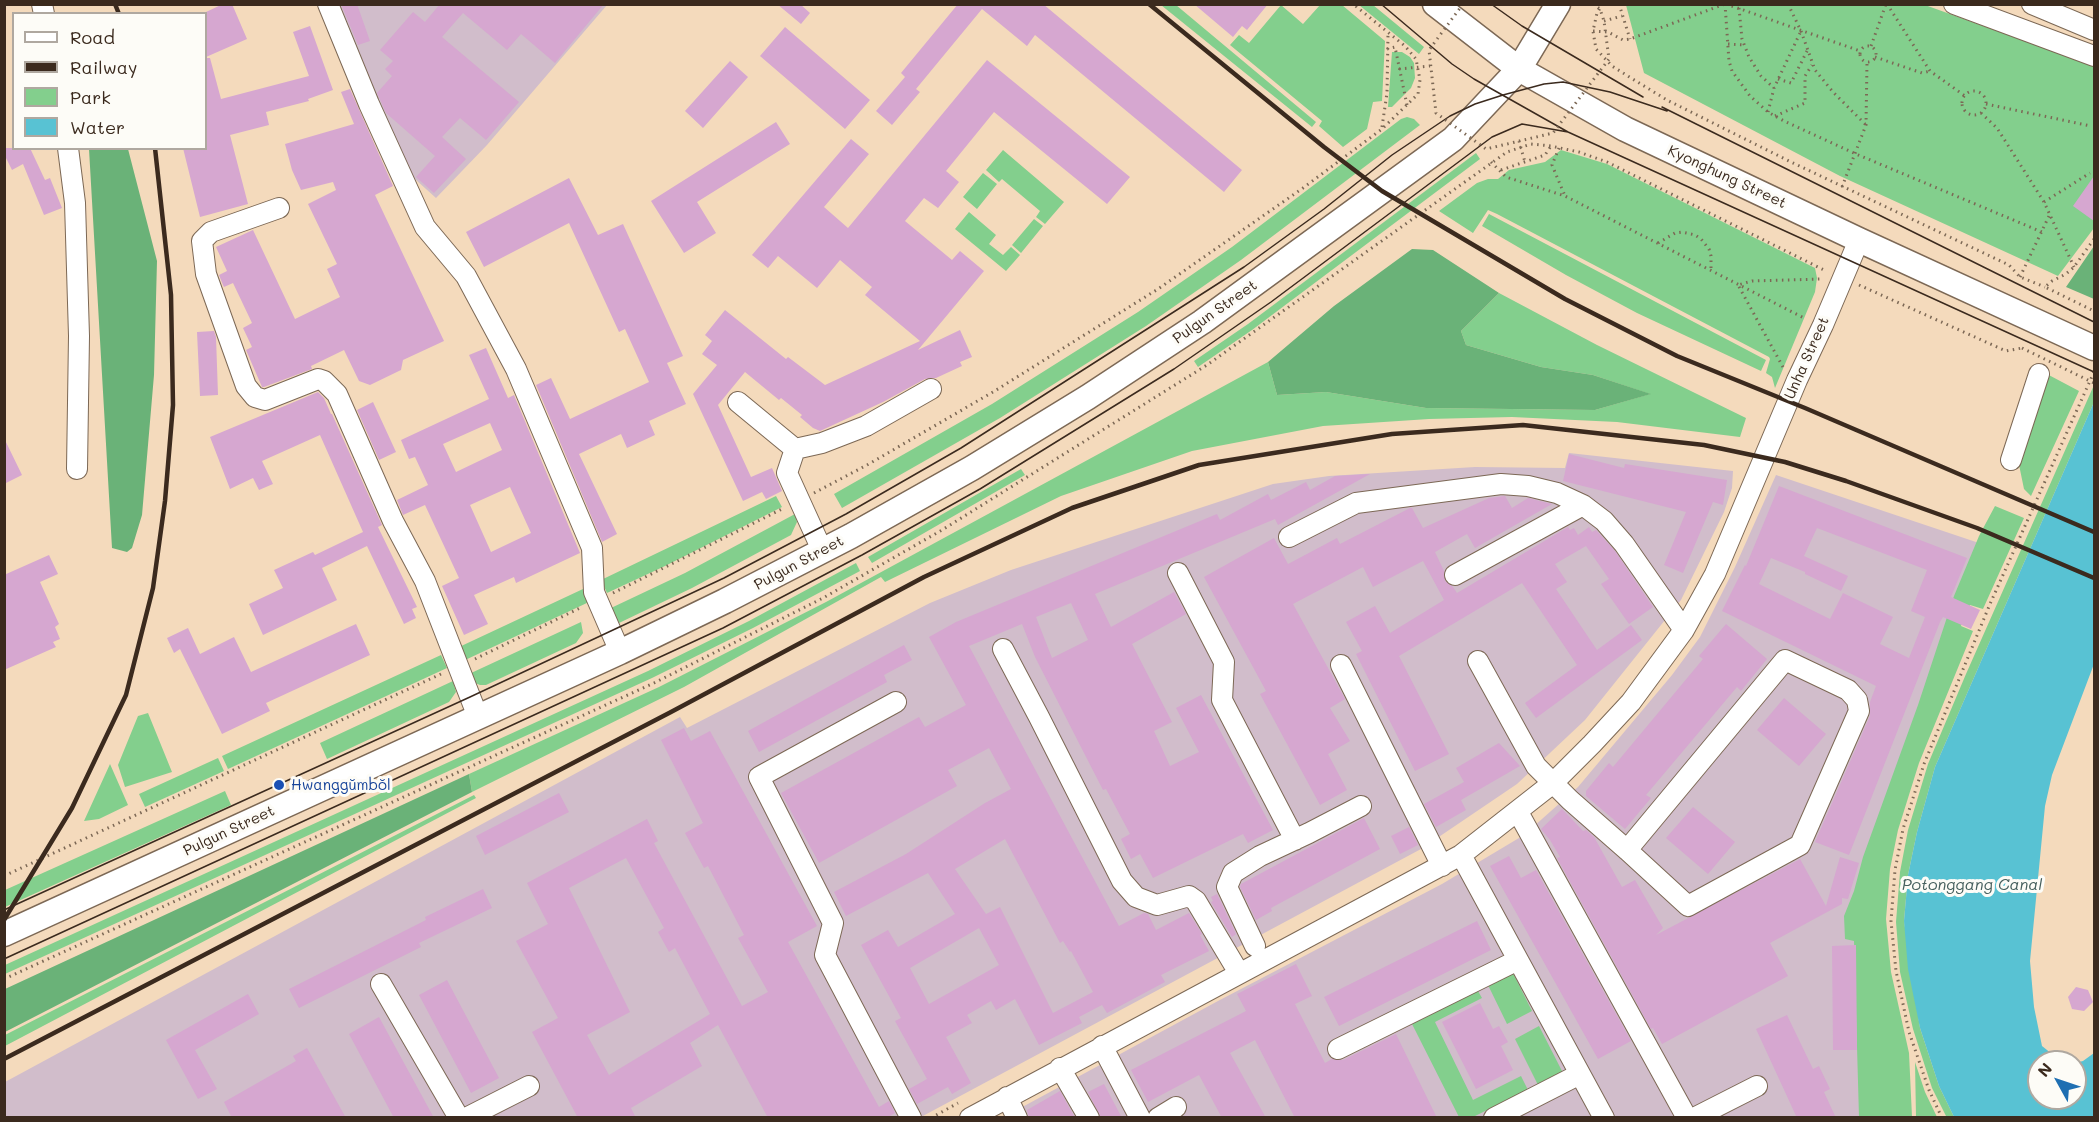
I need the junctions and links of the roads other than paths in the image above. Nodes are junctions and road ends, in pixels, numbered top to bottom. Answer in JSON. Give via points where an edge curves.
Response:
{"nodes":[{"id":1,"x":328,"y":4,"type":"edge"},
{"id":2,"x":1435,"y":4,"type":"edge"},
{"id":3,"x":1558,"y":4,"type":"edge"},
{"id":4,"x":1954,"y":4,"type":"edge"},
{"id":5,"x":2032,"y":4,"type":"edge"},
{"id":6,"x":1980,"y":8,"type":"edge"},
{"id":7,"x":2094,"y":30,"type":"edge"},
{"id":8,"x":2094,"y":56,"type":"edge"},
{"id":9,"x":1519,"y":69,"type":"junction"},
{"id":10,"x":68,"y":150,"type":"edge"},
{"id":11,"x":279,"y":208,"type":"dead end"},
{"id":12,"x":1858,"y":240,"type":"junction"},
{"id":13,"x":2094,"y":348,"type":"edge"},
{"id":14,"x":2039,"y":374,"type":"dead end"},
{"id":15,"x":931,"y":389,"type":"dead end"},
{"id":16,"x":738,"y":402,"type":"dead end"},
{"id":17,"x":795,"y":449,"type":"junction"},
{"id":18,"x":2011,"y":460,"type":"dead end"},
{"id":19,"x":77,"y":469,"type":"dead end"},
{"id":20,"x":1583,"y":506,"type":"junction"},
{"id":21,"x":1289,"y":537,"type":"dead end"},
{"id":22,"x":822,"y":550,"type":"junction"},
{"id":23,"x":1178,"y":573,"type":"dead end"},
{"id":24,"x":1455,"y":575,"type":"dead end"},
{"id":25,"x":1684,"y":630,"type":"junction"},
{"id":26,"x":1003,"y":649,"type":"dead end"},
{"id":27,"x":620,"y":652,"type":"junction"},
{"id":28,"x":1478,"y":661,"type":"dead end"},
{"id":29,"x":1341,"y":664,"type":"dead end"},
{"id":30,"x":896,"y":702,"type":"dead end"},
{"id":31,"x":478,"y":717,"type":"junction"},
{"id":32,"x":1553,"y":783,"type":"junction"},
{"id":33,"x":1361,"y":806,"type":"dead end"},
{"id":34,"x":1518,"y":812,"type":"junction"},
{"id":35,"x":1295,"y":840,"type":"junction"},
{"id":36,"x":1627,"y":850,"type":"junction"},
{"id":37,"x":1461,"y":855,"type":"junction"},
{"id":38,"x":1442,"y":866,"type":"junction"},
{"id":39,"x":4,"y":934,"type":"edge"},
{"id":40,"x":1255,"y":946,"type":"dead end"},
{"id":41,"x":1518,"y":960,"type":"junction"},
{"id":42,"x":1239,"y":973,"type":"junction"},
{"id":43,"x":381,"y":984,"type":"dead end"},
{"id":44,"x":1102,"y":1046,"type":"junction"},
{"id":45,"x":1338,"y":1049,"type":"dead end"},
{"id":46,"x":1060,"y":1068,"type":"junction"},
{"id":47,"x":1580,"y":1074,"type":"junction"},
{"id":48,"x":529,"y":1086,"type":"dead end"},
{"id":49,"x":1757,"y":1086,"type":"dead end"},
{"id":50,"x":1007,"y":1097,"type":"junction"},
{"id":51,"x":1176,"y":1107,"type":"dead end"},
{"id":52,"x":965,"y":1110,"type":"edge"},
{"id":53,"x":459,"y":1118,"type":"edge"},
{"id":54,"x":466,"y":1118,"type":"edge"},
{"id":55,"x":911,"y":1118,"type":"edge"},
{"id":56,"x":1017,"y":1118,"type":"edge"},
{"id":57,"x":1089,"y":1118,"type":"edge"},
{"id":58,"x":1140,"y":1118,"type":"edge"},
{"id":59,"x":1158,"y":1118,"type":"edge"},
{"id":60,"x":1494,"y":1118,"type":"edge"},
{"id":61,"x":1604,"y":1118,"type":"edge"},
{"id":62,"x":1687,"y":1118,"type":"edge"},
{"id":63,"x":1694,"y":1118,"type":"edge"}],
"edges":[{"from":1,"to":27,"type":"street","via":[[425,227],[466,276],[516,369],[592,548],[594,592]]},
{"from":2,"to":9,"type":"main road","name":"Kyonghung Street"},
{"from":3,"to":9,"type":"main road","name":"Pulgun Street"},
{"from":4,"to":6,"type":"street"},
{"from":5,"to":7,"type":"street"},
{"from":6,"to":8,"type":"street"},
{"from":9,"to":12,"type":"main road","name":"Kyonghung Street","via":[[1625,129]]},
{"from":9,"to":22,"type":"main road","name":"Pulgun Street","via":[[1453,139],[1202,322],[972,468]]},
{"from":10,"to":19,"type":"street","via":[[75,203],[79,336]]},
{"from":11,"to":31,"type":"street","via":[[211,232],[202,241],[207,274],[246,386],[255,397],[265,400],[318,379],[337,394],[424,581]]},
{"from":12,"to":13,"type":"main road","name":"Kyonghung Street"},
{"from":12,"to":25,"type":"street","name":"Unha Street","via":[[1834,274],[1715,574]]},
{"from":14,"to":18,"type":"street"},
{"from":15,"to":17,"type":"street","via":[[866,426]]},
{"from":16,"to":17,"type":"street"},
{"from":17,"to":22,"type":"street","via":[[787,473]]},
{"from":20,"to":21,"type":"street","via":[[1557,493],[1501,484],[1356,503]]},
{"from":20,"to":24,"type":"street"},
{"from":20,"to":25,"type":"street","via":[[1604,521],[1624,544]]},
{"from":22,"to":27,"type":"main road","name":"Pulgun Street"},
{"from":23,"to":35,"type":"street","via":[[1224,662],[1222,700]]},
{"from":25,"to":32,"type":"street","name":"Unha Street","via":[[1631,702]]},
{"from":26,"to":42,"type":"street","via":[[1122,881],[1136,897],[1157,905],[1189,896],[1196,901]]},
{"from":27,"to":31,"type":"main road","name":"Pulgun Street"},
{"from":28,"to":32,"type":"street","via":[[1536,766]]},
{"from":29,"to":38,"type":"street"},
{"from":30,"to":55,"type":"street","via":[[759,777],[832,923],[825,955]]},
{"from":31,"to":39,"type":"main road","name":"Pulgun Street"},
{"from":32,"to":34,"type":"street","name":"Unha Street"},
{"from":32,"to":36,"type":"street"},
{"from":33,"to":35,"type":"street"},
{"from":34,"to":37,"type":"street","name":"Unha Street"},
{"from":34,"to":62,"type":"street"},
{"from":35,"to":40,"type":"street","via":[[1233,873],[1227,887]]},
{"from":36,"to":36,"type":"street","via":[[1688,906],[1800,845],[1859,711],[1857,700],[1848,690],[1785,660]]},
{"from":37,"to":38,"type":"street","name":"Unha Street"},
{"from":37,"to":41,"type":"street"},
{"from":38,"to":42,"type":"street","name":"Unha Street"},
{"from":41,"to":45,"type":"street"},
{"from":41,"to":47,"type":"street"},
{"from":42,"to":44,"type":"street","name":"Unha Street"},
{"from":43,"to":53,"type":"street"},
{"from":44,"to":46,"type":"street","name":"Unha Street"},
{"from":44,"to":58,"type":"street"},
{"from":46,"to":50,"type":"street","name":"Unha Street"},
{"from":46,"to":57,"type":"street"},
{"from":47,"to":60,"type":"street"},
{"from":47,"to":61,"type":"street"},
{"from":48,"to":54,"type":"street"},
{"from":49,"to":63,"type":"street"},
{"from":50,"to":52,"type":"street","name":"Unha Street"},
{"from":50,"to":56,"type":"street"},
{"from":51,"to":59,"type":"street"}]}
